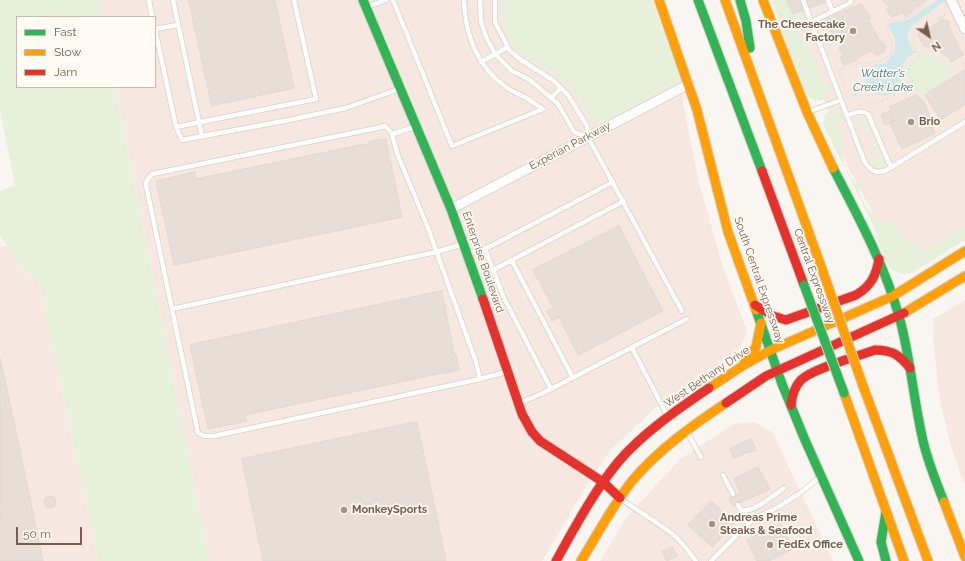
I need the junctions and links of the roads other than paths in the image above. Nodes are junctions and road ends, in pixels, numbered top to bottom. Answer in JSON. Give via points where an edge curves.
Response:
{"nodes":[{"id":1,"x":149,"y":0,"type":"edge"},
{"id":2,"x":173,"y":0,"type":"edge"},
{"id":3,"x":294,"y":0,"type":"edge"},
{"id":4,"x":386,"y":0,"type":"edge"},
{"id":5,"x":392,"y":0,"type":"edge"},
{"id":6,"x":464,"y":0,"type":"edge"},
{"id":7,"x":480,"y":0,"type":"edge"},
{"id":8,"x":496,"y":0,"type":"edge"},
{"id":9,"x":659,"y":0,"type":"edge"},
{"id":10,"x":698,"y":0,"type":"edge"},
{"id":11,"x":725,"y":0,"type":"edge"},
{"id":12,"x":740,"y":0,"type":"edge"},
{"id":13,"x":763,"y":0,"type":"edge"},
{"id":14,"x":803,"y":0,"type":"edge"},
{"id":15,"x":828,"y":0,"type":"edge"},
{"id":16,"x":851,"y":0,"type":"edge"},
{"id":17,"x":953,"y":3,"type":"edge"},
{"id":18,"x":365,"y":4,"type":"edge"},
{"id":19,"x":832,"y":11,"type":"junction"},
{"id":20,"x":152,"y":16,"type":"edge"},
{"id":21,"x":811,"y":22,"type":"junction"},
{"id":22,"x":178,"y":25,"type":"junction"},
{"id":23,"x":965,"y":27,"type":"edge"},
{"id":24,"x":156,"y":29,"type":"edge"},
{"id":25,"x":156,"y":34,"type":"edge"},
{"id":26,"x":508,"y":47,"type":"junction"},
{"id":27,"x":495,"y":54,"type":"junction"},
{"id":28,"x":481,"y":62,"type":"junction"},
{"id":29,"x":754,"y":82,"type":"junction"},
{"id":30,"x":689,"y":84,"type":"junction"},
{"id":31,"x":400,"y":88,"type":"junction"},
{"id":32,"x":561,"y":88,"type":"junction"},
{"id":33,"x":551,"y":98,"type":"junction"},
{"id":34,"x":841,"y":100,"type":"junction"},
{"id":35,"x":807,"y":112,"type":"junction"},
{"id":36,"x":847,"y":116,"type":"junction"},
{"id":37,"x":199,"y":122,"type":"junction"},
{"id":38,"x":965,"y":122,"type":"edge"},
{"id":39,"x":416,"y":126,"type":"junction"},
{"id":40,"x":176,"y":127,"type":"junction"},
{"id":41,"x":392,"y":134,"type":"junction"},
{"id":42,"x":202,"y":136,"type":"junction"},
{"id":43,"x":588,"y":137,"type":"junction"},
{"id":44,"x":893,"y":167,"type":"junction"},
{"id":45,"x":613,"y":182,"type":"junction"},
{"id":46,"x":624,"y":202,"type":"junction"},
{"id":47,"x":451,"y":209,"type":"junction"},
{"id":48,"x":465,"y":244,"type":"junction"},
{"id":49,"x":485,"y":248,"type":"junction"},
{"id":50,"x":965,"y":251,"type":"edge"},
{"id":51,"x":436,"y":252,"type":"junction"},
{"id":52,"x":468,"y":254,"type":"junction"},
{"id":53,"x":879,"y":259,"type":"junction"},
{"id":54,"x":512,"y":261,"type":"junction"},
{"id":55,"x":493,"y":270,"type":"junction"},
{"id":56,"x":965,"y":276,"type":"edge"},
{"id":57,"x":893,"y":296,"type":"junction"},
{"id":58,"x":755,"y":305,"type":"junction"},
{"id":59,"x":172,"y":309,"type":"junction"},
{"id":60,"x":682,"y":311,"type":"dead end"},
{"id":61,"x":898,"y":316,"type":"junction"},
{"id":62,"x":687,"y":319,"type":"dead end"},
{"id":63,"x":761,"y":323,"type":"junction"},
{"id":64,"x":632,"y":348,"type":"junction"},
{"id":65,"x":771,"y":350,"type":"junction"},
{"id":66,"x":739,"y":368,"type":"junction"},
{"id":67,"x":911,"y":369,"type":"junction"},
{"id":68,"x":778,"y":370,"type":"junction"},
{"id":69,"x":508,"y":372,"type":"junction"},
{"id":70,"x":573,"y":378,"type":"junction"},
{"id":71,"x":480,"y":379,"type":"junction"},
{"id":72,"x":551,"y":389,"type":"junction"},
{"id":73,"x":518,"y":403,"type":"junction"},
{"id":74,"x":791,"y":407,"type":"junction"},
{"id":75,"x":668,"y":418,"type":"junction"},
{"id":76,"x":687,"y":431,"type":"junction"},
{"id":77,"x":701,"y":457,"type":"dead end"},
{"id":78,"x":723,"y":475,"type":"dead end"},
{"id":79,"x":822,"y":476,"type":"junction"},
{"id":80,"x":603,"y":482,"type":"junction"},
{"id":81,"x":784,"y":488,"type":"dead end"},
{"id":82,"x":733,"y":494,"type":"dead end"},
{"id":83,"x":620,"y":498,"type":"junction"},
{"id":84,"x":738,"y":505,"type":"dead end"},
{"id":85,"x":886,"y":511,"type":"junction"},
{"id":86,"x":965,"y":557,"type":"edge"},
{"id":87,"x":556,"y":561,"type":"edge"},
{"id":88,"x":581,"y":561,"type":"edge"},
{"id":89,"x":696,"y":561,"type":"edge"},
{"id":90,"x":710,"y":561,"type":"edge"},
{"id":91,"x":859,"y":561,"type":"edge"},
{"id":92,"x":886,"y":561,"type":"edge"},
{"id":93,"x":904,"y":561,"type":"edge"},
{"id":94,"x":928,"y":561,"type":"edge"}],
"edges":[{"from":1,"to":20,"type":"lane"},
{"from":2,"to":22,"type":"lane"},
{"from":3,"to":37,"type":"lane","via":[[316,99]]},
{"from":4,"to":18,"type":"lane"},
{"from":5,"to":28,"type":"lane","via":[[452,146],[543,109],[505,87]]},
{"from":6,"to":28,"type":"lane","via":[[464,17],[470,41]]},
{"from":7,"to":27,"type":"lane","via":[[481,22]]},
{"from":8,"to":26,"type":"lane","via":[[495,22]]},
{"from":9,"to":30,"type":"main road","name":"South Central Expressway"},
{"from":10,"to":85,"type":"main road","name":"Central Expressway","bridge":true},
{"from":11,"to":29,"type":"main road","name":"Central Expressway"},
{"from":12,"to":29,"type":"main road","via":[[746,21]]},
{"from":13,"to":35,"type":"main road"},
{"from":14,"to":21,"type":"lane"},
{"from":15,"to":19,"type":"lane"},
{"from":16,"to":19,"type":"lane","via":[[850,3]]},
{"from":17,"to":23,"type":"street"},
{"from":18,"to":31,"type":"main road","name":"Enterprise Boulevard"},
{"from":19,"to":21,"type":"lane"},
{"from":21,"to":34,"type":"lane"},
{"from":22,"to":24,"type":"lane"},
{"from":22,"to":37,"type":"lane"},
{"from":25,"to":40,"type":"lane"},
{"from":26,"to":27,"type":"lane"},
{"from":26,"to":32,"type":"lane","via":[[520,59]]},
{"from":27,"to":28,"type":"lane"},
{"from":27,"to":33,"type":"lane","via":[[512,71],[530,80]]},
{"from":29,"to":94,"type":"main road","name":"Central Expressway","bridge":true},
{"from":30,"to":43,"type":"street","name":"Experian Parkway"},
{"from":30,"to":58,"type":"main road","name":"South Central Expressway","via":[[728,232]]},
{"from":31,"to":39,"type":"main road","name":"Enterprise Boulevard"},
{"from":31,"to":42,"type":"lane","via":[[346,108]]},
{"from":32,"to":33,"type":"lane"},
{"from":32,"to":43,"type":"lane","via":[[587,126]]},
{"from":33,"to":43,"type":"lane","via":[[558,104],[574,132]]},
{"from":34,"to":35,"type":"lane"},
{"from":34,"to":36,"type":"lane"},
{"from":35,"to":53,"type":"main road","via":[[828,160]]},
{"from":36,"to":44,"type":"lane","via":[[859,111],[868,114]]},
{"from":36,"to":44,"type":"lane","via":[[870,170],[878,172]]},
{"from":37,"to":40,"type":"lane"},
{"from":37,"to":42,"type":"lane"},
{"from":38,"to":44,"type":"lane"},
{"from":39,"to":41,"type":"lane"},
{"from":39,"to":47,"type":"main road","name":"Enterprise Boulevard"},
{"from":40,"to":42,"type":"lane","via":[[182,140]]},
{"from":41,"to":51,"type":"lane"},
{"from":41,"to":59,"type":"lane","via":[[385,126],[152,174],[146,180],[146,185]]},
{"from":43,"to":45,"type":"lane"},
{"from":43,"to":47,"type":"street","name":"Experian Parkway"},
{"from":45,"to":46,"type":"lane"},
{"from":45,"to":49,"type":"lane"},
{"from":46,"to":54,"type":"lane"},
{"from":46,"to":60,"type":"lane"},
{"from":47,"to":48,"type":"main road","name":"Enterprise Boulevard"},
{"from":48,"to":51,"type":"lane"},
{"from":48,"to":52,"type":"main road","name":"Enterprise Boulevard"},
{"from":49,"to":52,"type":"lane"},
{"from":49,"to":55,"type":"lane"},
{"from":50,"to":57,"type":"main road","name":"West Bethany Drive"},
{"from":51,"to":59,"type":"lane"},
{"from":51,"to":71,"type":"lane"},
{"from":52,"to":69,"type":"main road","name":"Enterprise Boulevard"},
{"from":53,"to":57,"type":"main road"},
{"from":53,"to":58,"type":"main road","via":[[873,282],[867,290],[856,295],[786,320],[773,316]]},
{"from":54,"to":55,"type":"lane"},
{"from":54,"to":70,"type":"lane"},
{"from":55,"to":72,"type":"lane","via":[[504,298]]},
{"from":56,"to":61,"type":"main road"},
{"from":57,"to":61,"type":"main road"},
{"from":57,"to":65,"type":"main road","name":"West Bethany Drive"},
{"from":58,"to":63,"type":"main road","name":"South Central Expressway"},
{"from":59,"to":71,"type":"lane","via":[[198,433],[204,436]]},
{"from":61,"to":67,"type":"main road"},
{"from":61,"to":68,"type":"main road"},
{"from":62,"to":64,"type":"lane"},
{"from":63,"to":65,"type":"main road","name":"South Central Expressway"},
{"from":63,"to":66,"type":"main road","via":[[756,347]]},
{"from":64,"to":70,"type":"lane"},
{"from":64,"to":75,"type":"lane"},
{"from":65,"to":66,"type":"main road","name":"West Bethany Drive"},
{"from":65,"to":68,"type":"main road","name":"South Central Expressway"},
{"from":66,"to":75,"type":"main road","name":"West Bethany Drive"},
{"from":67,"to":74,"type":"main road","via":[[894,352],[875,350],[808,374],[801,379],[792,393]]},
{"from":67,"to":86,"type":"main road","via":[[922,437]]},
{"from":68,"to":74,"type":"main road","name":"South Central Expressway"},
{"from":68,"to":76,"type":"main road","via":[[743,390]]},
{"from":69,"to":71,"type":"lane"},
{"from":69,"to":73,"type":"main road","name":"Enterprise Boulevard"},
{"from":70,"to":72,"type":"lane"},
{"from":72,"to":73,"type":"lane"},
{"from":73,"to":80,"type":"main road","name":"Enterprise Boulevard","via":[[532,432],[540,442]]},
{"from":74,"to":79,"type":"main road","name":"South Central Expressway"},
{"from":75,"to":80,"type":"main road","name":"West Bethany Drive","via":[[635,446]]},
{"from":76,"to":77,"type":"lane"},
{"from":76,"to":83,"type":"main road","via":[[654,458]]},
{"from":78,"to":82,"type":"lane"},
{"from":79,"to":90,"type":"lane","via":[[778,508],[752,520]]},
{"from":79,"to":91,"type":"main road","name":"South Central Expressway"},
{"from":80,"to":83,"type":"main road","name":"Enterprise Boulevard"},
{"from":80,"to":87,"type":"main road","name":"West Bethany Drive"},
{"from":81,"to":84,"type":"lane","via":[[745,512]]},
{"from":83,"to":88,"type":"main road"},
{"from":83,"to":89,"type":"lane","via":[[677,538]]},
{"from":85,"to":92,"type":"main road","via":[[881,542]]},
{"from":85,"to":93,"type":"main road","name":"Central Expressway"}]}
